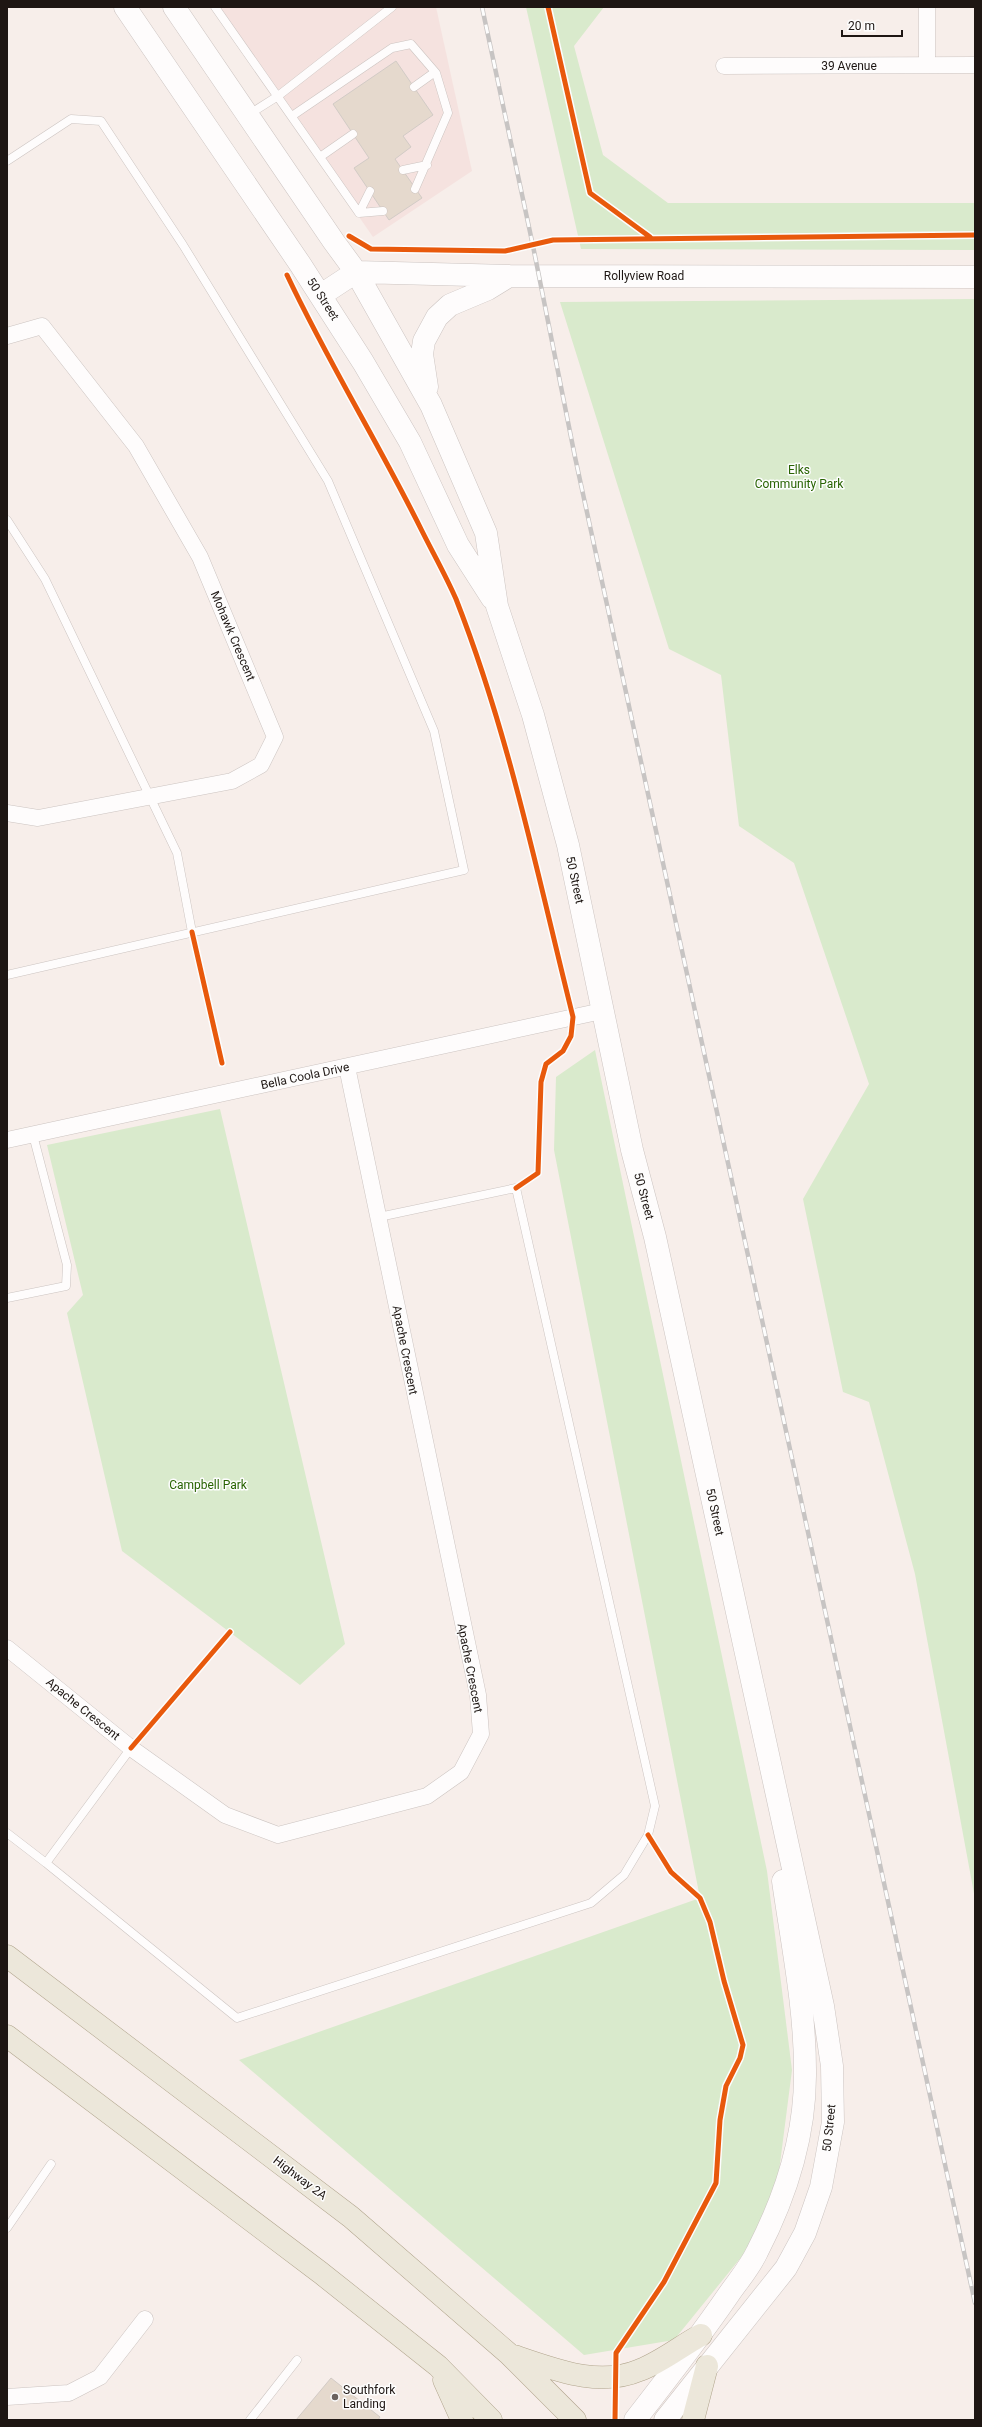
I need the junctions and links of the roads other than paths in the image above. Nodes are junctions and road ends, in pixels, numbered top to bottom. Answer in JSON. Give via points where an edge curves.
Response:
{"nodes":[{"id":1,"x":125,"y":7,"type":"edge"},
{"id":2,"x":174,"y":7,"type":"edge"},
{"id":3,"x":215,"y":7,"type":"edge"},
{"id":4,"x":392,"y":7,"type":"edge"},
{"id":5,"x":927,"y":7,"type":"edge"},
{"id":6,"x":927,"y":65,"type":"junction"},
{"id":7,"x":975,"y":65,"type":"edge"},
{"id":8,"x":724,"y":66,"type":"dead end"},
{"id":9,"x":435,"y":72,"type":"junction"},
{"id":10,"x":414,"y":87,"type":"dead end"},
{"id":11,"x":278,"y":96,"type":"junction"},
{"id":12,"x":248,"y":116,"type":"junction"},
{"id":13,"x":292,"y":116,"type":"junction"},
{"id":14,"x":353,"y":134,"type":"dead end"},
{"id":15,"x":320,"y":157,"type":"junction"},
{"id":16,"x":7,"y":161,"type":"edge"},
{"id":17,"x":427,"y":165,"type":"junction"},
{"id":18,"x":403,"y":170,"type":"dead end"},
{"id":19,"x":415,"y":189,"type":"dead end"},
{"id":20,"x":370,"y":191,"type":"dead end"},
{"id":21,"x":383,"y":211,"type":"dead end"},
{"id":22,"x":359,"y":213,"type":"junction"},
{"id":23,"x":356,"y":272,"type":"junction"},
{"id":24,"x":510,"y":276,"type":"junction"},
{"id":25,"x":975,"y":277,"type":"edge"},
{"id":26,"x":321,"y":295,"type":"junction"},
{"id":27,"x":7,"y":336,"type":"edge"},
{"id":28,"x":431,"y":405,"type":"junction"},
{"id":29,"x":7,"y":520,"type":"edge"},
{"id":30,"x":497,"y":606,"type":"junction"},
{"id":31,"x":151,"y":796,"type":"junction"},
{"id":32,"x":7,"y":813,"type":"edge"},
{"id":33,"x":192,"y":932,"type":"junction"},
{"id":34,"x":7,"y":975,"type":"edge"},
{"id":35,"x":602,"y":1011,"type":"junction"},
{"id":36,"x":347,"y":1067,"type":"junction"},
{"id":37,"x":33,"y":1135,"type":"junction"},
{"id":38,"x":7,"y":1140,"type":"edge"},
{"id":39,"x":379,"y":1217,"type":"junction"},
{"id":40,"x":7,"y":1298,"type":"edge"},
{"id":41,"x":7,"y":1648,"type":"edge"},
{"id":42,"x":131,"y":1748,"type":"junction"},
{"id":43,"x":775,"y":1790,"type":"junction"},
{"id":44,"x":7,"y":1833,"type":"edge"},
{"id":45,"x":46,"y":1863,"type":"junction"},
{"id":46,"x":7,"y":1956,"type":"edge"},
{"id":47,"x":7,"y":2036,"type":"edge"},
{"id":48,"x":51,"y":2164,"type":"dead end"},
{"id":49,"x":7,"y":2228,"type":"edge"},
{"id":50,"x":144,"y":2319,"type":"dead end"},
{"id":51,"x":701,"y":2335,"type":"junction"},
{"id":52,"x":510,"y":2354,"type":"junction"},
{"id":53,"x":297,"y":2360,"type":"dead end"},
{"id":54,"x":438,"y":2366,"type":"junction"},
{"id":55,"x":707,"y":2366,"type":"junction"},
{"id":56,"x":7,"y":2397,"type":"edge"},
{"id":57,"x":250,"y":2420,"type":"edge"},
{"id":58,"x":462,"y":2420,"type":"edge"},
{"id":59,"x":491,"y":2420,"type":"edge"},
{"id":60,"x":575,"y":2420,"type":"edge"},
{"id":61,"x":635,"y":2420,"type":"edge"},
{"id":62,"x":664,"y":2420,"type":"edge"},
{"id":63,"x":693,"y":2420,"type":"edge"}],
"edges":[{"from":1,"to":26,"type":"main road","name":"50 Street"},
{"from":2,"to":12,"type":"main road","name":"50 Street"},
{"from":3,"to":11,"type":"lane"},
{"from":4,"to":11,"type":"lane"},
{"from":5,"to":6,"type":"street"},
{"from":6,"to":7,"type":"street","name":"39 Avenue"},
{"from":6,"to":8,"type":"street","name":"39 Avenue"},
{"from":9,"to":10,"type":"lane"},
{"from":9,"to":13,"type":"lane","via":[[411,44],[392,48]]},
{"from":9,"to":17,"type":"lane","via":[[448,113]]},
{"from":11,"to":12,"type":"lane"},
{"from":11,"to":13,"type":"lane"},
{"from":12,"to":23,"type":"main road","name":"50 Street"},
{"from":13,"to":15,"type":"lane"},
{"from":14,"to":15,"type":"lane"},
{"from":15,"to":22,"type":"lane"},
{"from":16,"to":33,"type":"lane","via":[[71,119],[101,121],[183,245],[328,481],[434,731],[464,870]]},
{"from":17,"to":18,"type":"lane"},
{"from":17,"to":19,"type":"lane"},
{"from":20,"to":22,"type":"lane"},
{"from":21,"to":22,"type":"lane"},
{"from":23,"to":24,"type":"main road","name":"Rollyview Road"},
{"from":23,"to":26,"type":"main road"},
{"from":23,"to":28,"type":"main road","name":"50 Street"},
{"from":24,"to":25,"type":"main road","name":"Rollyview Road"},
{"from":24,"to":28,"type":"main road","via":[[488,289],[450,305],[436,317],[424,341],[422,354]]},
{"from":26,"to":30,"type":"main road","name":"50 Street","via":[[410,442],[458,545]]},
{"from":27,"to":31,"type":"street","name":"Mohawk Crescent","via":[[42,326],[136,446],[200,557],[275,737],[261,765],[232,781]]},
{"from":28,"to":30,"type":"main road","name":"50 Street","via":[[486,533]]},
{"from":29,"to":31,"type":"lane","via":[[45,579]]},
{"from":30,"to":35,"type":"main road","name":"50 Street","via":[[533,715],[568,845]]},
{"from":31,"to":32,"type":"street","name":"Mohawk Crescent","via":[[38,818]]},
{"from":31,"to":33,"type":"lane","via":[[177,853]]},
{"from":33,"to":34,"type":"lane"},
{"from":35,"to":36,"type":"street","name":"Bella Coola Drive"},
{"from":35,"to":43,"type":"main road","name":"50 Street","via":[[632,1150],[655,1237]]},
{"from":36,"to":37,"type":"street","name":"Bella Coola Drive"},
{"from":36,"to":39,"type":"street","name":"Apache Crescent"},
{"from":37,"to":38,"type":"street","name":"Bella Coola Drive"},
{"from":37,"to":40,"type":"lane","via":[[67,1265],[66,1286]]},
{"from":39,"to":42,"type":"street","name":"Apache Crescent","via":[[417,1412],[478,1695],[481,1734],[461,1772],[426,1796],[278,1835],[225,1815]]},
{"from":39,"to":45,"type":"lane","via":[[516,1188],[655,1806],[648,1835],[624,1876],[591,1903],[237,2018]]},
{"from":41,"to":42,"type":"street","name":"Apache Crescent"},
{"from":42,"to":45,"type":"lane"},
{"from":43,"to":51,"type":"main road","name":"50 Street","via":[[782,1876],[804,2034],[806,2071],[801,2127],[779,2202],[757,2253]]},
{"from":43,"to":55,"type":"main road","name":"50 Street","via":[[824,2006],[832,2066],[833,2122],[822,2187],[805,2233],[786,2268]]},
{"from":44,"to":45,"type":"lane"},
{"from":46,"to":52,"type":"main road","name":"Highway 2A","via":[[351,2217]]},
{"from":47,"to":54,"type":"main road","via":[[321,2273]]},
{"from":48,"to":49,"type":"lane"},
{"from":50,"to":56,"type":"street","via":[[100,2377],[69,2393]]},
{"from":51,"to":52,"type":"main road","via":[[639,2371],[616,2376],[570,2375]]},
{"from":51,"to":61,"type":"main road","name":"50 Street"},
{"from":52,"to":60,"type":"main road","name":"Highway 2A"},
{"from":53,"to":57,"type":"lane"},
{"from":54,"to":58,"type":"main road"},
{"from":54,"to":59,"type":"main road"},
{"from":55,"to":62,"type":"main road","name":"50 Street"},
{"from":55,"to":63,"type":"main road"}]}
